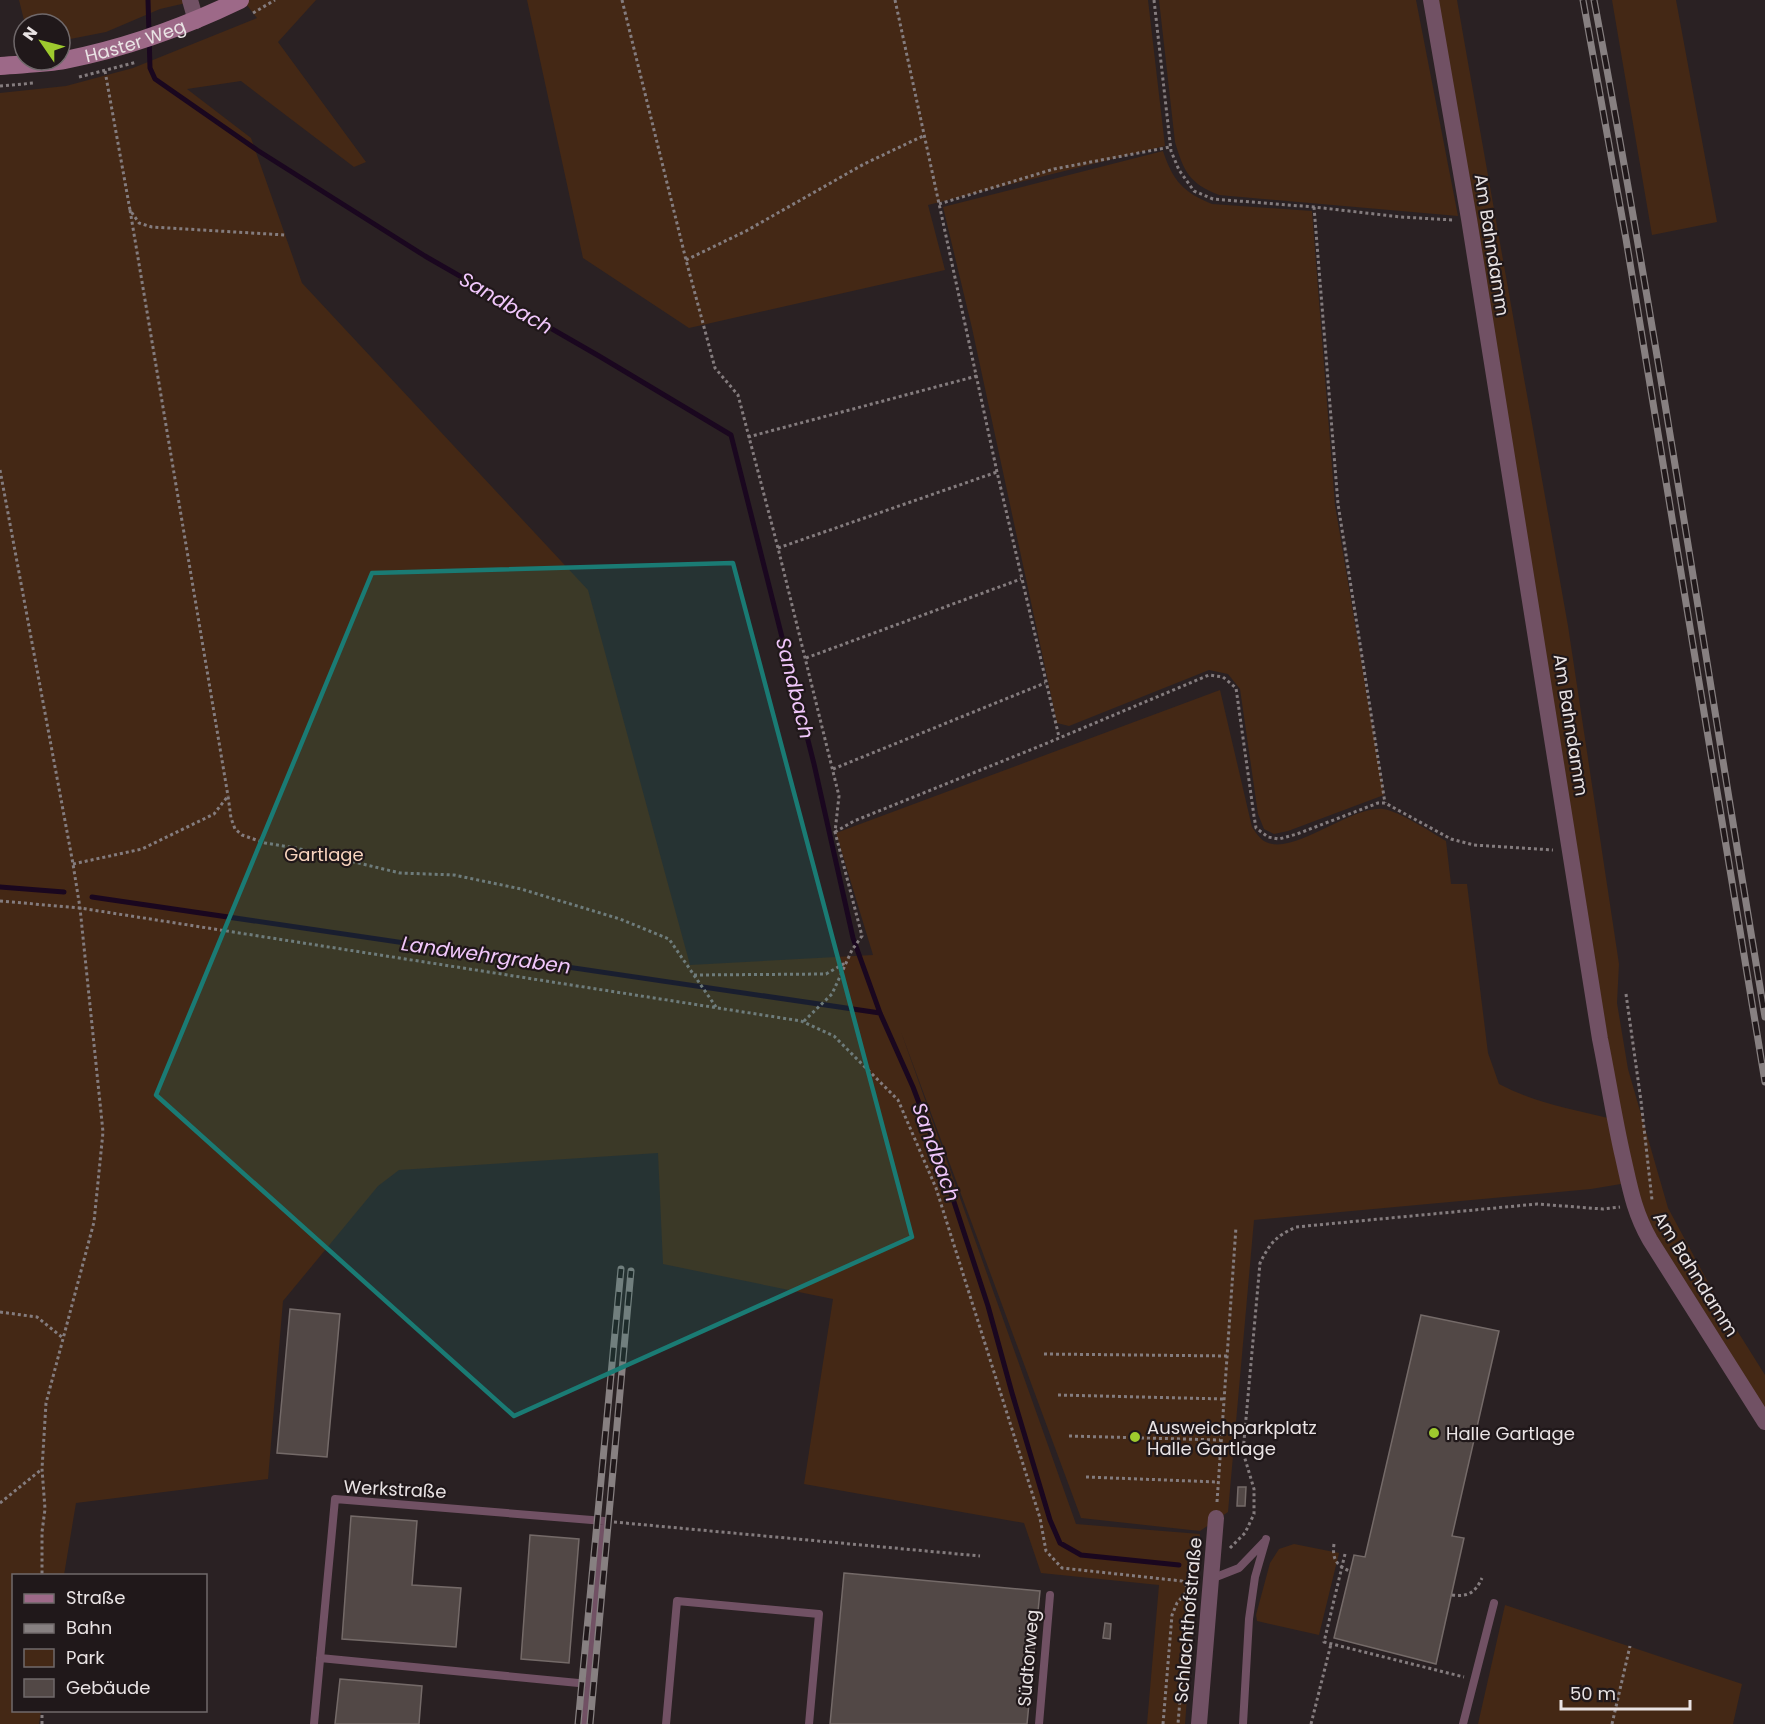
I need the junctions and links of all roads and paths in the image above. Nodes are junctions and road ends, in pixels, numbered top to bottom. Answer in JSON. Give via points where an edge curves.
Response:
{"nodes":[{"id":1,"x":190,"y":0,"type":"edge"},
{"id":2,"x":240,"y":0,"type":"edge"},
{"id":3,"x":622,"y":0,"type":"edge"},
{"id":4,"x":895,"y":0,"type":"edge"},
{"id":5,"x":1154,"y":0,"type":"edge"},
{"id":6,"x":1431,"y":0,"type":"edge"},
{"id":7,"x":196,"y":21,"type":"junction"},
{"id":8,"x":0,"y":66,"type":"edge"},
{"id":9,"x":105,"y":71,"type":"dead end"},
{"id":10,"x":923,"y":136,"type":"junction"},
{"id":11,"x":1171,"y":147,"type":"junction"},
{"id":12,"x":939,"y":204,"type":"junction"},
{"id":13,"x":1314,"y":207,"type":"junction"},
{"id":14,"x":130,"y":210,"type":"junction"},
{"id":15,"x":1469,"y":219,"type":"junction"},
{"id":16,"x":285,"y":235,"type":"dead end"},
{"id":17,"x":686,"y":260,"type":"junction"},
{"id":18,"x":977,"y":376,"type":"junction"},
{"id":19,"x":748,"y":436,"type":"junction"},
{"id":20,"x":0,"y":470,"type":"edge"},
{"id":21,"x":997,"y":472,"type":"junction"},
{"id":22,"x":778,"y":548,"type":"junction"},
{"id":23,"x":1022,"y":579,"type":"junction"},
{"id":24,"x":806,"y":658,"type":"junction"},
{"id":25,"x":1046,"y":683,"type":"junction"},
{"id":26,"x":1059,"y":737,"type":"junction"},
{"id":27,"x":833,"y":769,"type":"junction"},
{"id":28,"x":228,"y":796,"type":"junction"},
{"id":29,"x":1385,"y":803,"type":"junction"},
{"id":30,"x":835,"y":832,"type":"junction"},
{"id":31,"x":1571,"y":851,"type":"junction"},
{"id":32,"x":73,"y":864,"type":"junction"},
{"id":33,"x":0,"y":900,"type":"edge"},
{"id":34,"x":80,"y":908,"type":"junction"},
{"id":35,"x":845,"y":963,"type":"junction"},
{"id":36,"x":694,"y":975,"type":"junction"},
{"id":37,"x":1626,"y":994,"type":"dead end"},
{"id":38,"x":718,"y":1008,"type":"junction"},
{"id":39,"x":802,"y":1022,"type":"junction"},
{"id":40,"x":1652,"y":1203,"type":"dead end"},
{"id":41,"x":1634,"y":1205,"type":"junction"},
{"id":42,"x":1236,"y":1227,"type":"dead end"},
{"id":43,"x":0,"y":1312,"type":"edge"},
{"id":44,"x":63,"y":1338,"type":"junction"},
{"id":45,"x":1044,"y":1354,"type":"dead end"},
{"id":46,"x":1227,"y":1356,"type":"junction"},
{"id":47,"x":1058,"y":1395,"type":"dead end"},
{"id":48,"x":1224,"y":1399,"type":"junction"},
{"id":49,"x":1765,"y":1422,"type":"edge"},
{"id":50,"x":1069,"y":1436,"type":"dead end"},
{"id":51,"x":1221,"y":1440,"type":"junction"},
{"id":52,"x":42,"y":1469,"type":"junction"},
{"id":53,"x":1086,"y":1477,"type":"dead end"},
{"id":54,"x":1218,"y":1482,"type":"junction"},
{"id":55,"x":0,"y":1503,"type":"edge"},
{"id":56,"x":1216,"y":1518,"type":"joint"},
{"id":57,"x":604,"y":1521,"type":"junction"},
{"id":58,"x":1334,"y":1544,"type":"dead end"},
{"id":59,"x":1345,"y":1554,"type":"dead end"},
{"id":60,"x":980,"y":1556,"type":"dead end"},
{"id":61,"x":1350,"y":1571,"type":"dead end"},
{"id":62,"x":1211,"y":1573,"type":"junction"},
{"id":63,"x":42,"y":1574,"type":"edge"},
{"id":64,"x":1482,"y":1578,"type":"dead end"},
{"id":65,"x":1189,"y":1589,"type":"junction"},
{"id":66,"x":1452,"y":1594,"type":"dead end"},
{"id":67,"x":1050,"y":1595,"type":"dead end"},
{"id":68,"x":1494,"y":1603,"type":"dead end"},
{"id":69,"x":1331,"y":1644,"type":"junction"},
{"id":70,"x":1630,"y":1646,"type":"dead end"},
{"id":71,"x":320,"y":1658,"type":"junction"},
{"id":72,"x":1474,"y":1680,"type":"junction"},
{"id":73,"x":589,"y":1684,"type":"junction"},
{"id":74,"x":314,"y":1724,"type":"edge"},
{"id":75,"x":585,"y":1724,"type":"edge"},
{"id":76,"x":666,"y":1724,"type":"edge"},
{"id":77,"x":809,"y":1724,"type":"edge"},
{"id":78,"x":1039,"y":1724,"type":"edge"},
{"id":79,"x":1163,"y":1724,"type":"edge"},
{"id":80,"x":1178,"y":1724,"type":"edge"},
{"id":81,"x":1199,"y":1724,"type":"edge"},
{"id":82,"x":1244,"y":1724,"type":"edge"},
{"id":83,"x":1311,"y":1724,"type":"edge"},
{"id":84,"x":1463,"y":1724,"type":"edge"},
{"id":85,"x":1612,"y":1724,"type":"edge"}],
"edges":[{"from":1,"to":7,"type":"street","name":"Haster Weg"},
{"from":2,"to":7,"type":"street","name":"Haster Weg"},
{"from":3,"to":17,"type":"path"},
{"from":4,"to":10,"type":"path"},
{"from":5,"to":11,"type":"path"},
{"from":6,"to":15,"type":"street","name":"Am Bahndamm"},
{"from":7,"to":8,"type":"street","name":"Haster Weg","via":[[63,60]]},
{"from":9,"to":14,"type":"path"},
{"from":10,"to":12,"type":"path"},
{"from":10,"to":17,"type":"path"},
{"from":11,"to":12,"type":"path","via":[[1054,169]]},
{"from":11,"to":13,"type":"path","via":[[1179,170],[1194,191],[1213,199]]},
{"from":12,"to":18,"type":"path"},
{"from":13,"to":15,"type":"path","via":[[1401,217]]},
{"from":13,"to":29,"type":"path","via":[[1338,504]]},
{"from":14,"to":16,"type":"path","via":[[139,223],[152,227]]},
{"from":14,"to":28,"type":"path"},
{"from":15,"to":31,"type":"street","name":"Am Bahndamm"},
{"from":17,"to":19,"type":"path","via":[[715,368],[738,395]]},
{"from":18,"to":19,"type":"path"},
{"from":18,"to":21,"type":"path"},
{"from":19,"to":22,"type":"path"},
{"from":20,"to":32,"type":"path"},
{"from":21,"to":22,"type":"path"},
{"from":21,"to":23,"type":"path"},
{"from":22,"to":24,"type":"path"},
{"from":23,"to":24,"type":"path"},
{"from":23,"to":25,"type":"path"},
{"from":24,"to":27,"type":"path"},
{"from":25,"to":26,"type":"path"},
{"from":25,"to":27,"type":"path"},
{"from":26,"to":29,"type":"path","via":[[1209,675],[1223,677],[1236,688],[1256,828],[1279,839]]},
{"from":26,"to":30,"type":"path"},
{"from":27,"to":30,"type":"path","via":[[839,796]]},
{"from":28,"to":32,"type":"path","via":[[214,814],[142,849]]},
{"from":28,"to":36,"type":"path","via":[[231,818],[242,835],[400,873],[454,875],[521,889],[620,919],[669,939]]},
{"from":29,"to":31,"type":"path","via":[[1451,839],[1474,845]]},
{"from":30,"to":35,"type":"path","via":[[862,936]]},
{"from":31,"to":41,"type":"street","name":"Am Bahndamm","via":[[1600,1039]]},
{"from":32,"to":34,"type":"path"},
{"from":33,"to":34,"type":"path"},
{"from":34,"to":38,"type":"path"},
{"from":34,"to":44,"type":"path","via":[[102,1132],[94,1222]]},
{"from":35,"to":36,"type":"path","via":[[826,974]]},
{"from":35,"to":39,"type":"path","via":[[832,994]]},
{"from":36,"to":38,"type":"path"},
{"from":37,"to":40,"type":"path"},
{"from":38,"to":39,"type":"path"},
{"from":39,"to":65,"type":"path","via":[[834,1036],[897,1100],[936,1188],[1040,1518],[1046,1551],[1062,1568],[1182,1581]]},
{"from":41,"to":49,"type":"street","name":"Am Bahndamm","via":[[1650,1240]]},
{"from":41,"to":62,"type":"path","via":[[1603,1209],[1537,1204],[1296,1227],[1279,1235],[1260,1263],[1243,1452],[1254,1489],[1254,1514],[1245,1533]]},
{"from":42,"to":46,"type":"path"},
{"from":43,"to":44,"type":"path","via":[[37,1317]]},
{"from":44,"to":52,"type":"path","via":[[46,1403]]},
{"from":45,"to":46,"type":"path"},
{"from":46,"to":48,"type":"path"},
{"from":47,"to":48,"type":"path"},
{"from":48,"to":51,"type":"path"},
{"from":50,"to":51,"type":"path"},
{"from":51,"to":54,"type":"path"},
{"from":52,"to":55,"type":"path"},
{"from":52,"to":63,"type":"path"},
{"from":53,"to":54,"type":"path"},
{"from":54,"to":56,"type":"path"},
{"from":56,"to":62,"type":"street","name":"Schlachthofstraße"},
{"from":57,"to":60,"type":"path"},
{"from":57,"to":71,"type":"lane","name":"Werkstraße","via":[[335,1499]]},
{"from":57,"to":73,"type":"lane"},
{"from":58,"to":61,"type":"path","bridge":true,"via":[[1336,1562]]},
{"from":59,"to":69,"type":"path","via":[[1324,1642]]},
{"from":62,"to":65,"type":"path"},
{"from":62,"to":81,"type":"street","name":"Schlachthofstraße"},
{"from":62,"to":82,"type":"lane","via":[[1239,1568],[1266,1539],[1249,1619]]},
{"from":64,"to":66,"type":"path","via":[[1471,1594]]},
{"from":65,"to":79,"type":"path","via":[[1176,1603],[1172,1615]]},
{"from":65,"to":80,"type":"path"},
{"from":67,"to":78,"type":"lane","name":"Südtorweg"},
{"from":68,"to":72,"type":"lane"},
{"from":69,"to":72,"type":"path"},
{"from":69,"to":83,"type":"path"},
{"from":70,"to":85,"type":"path"},
{"from":71,"to":73,"type":"lane"},
{"from":71,"to":74,"type":"lane","name":"Werkstraße"},
{"from":72,"to":84,"type":"lane"},
{"from":73,"to":75,"type":"lane"},
{"from":76,"to":77,"type":"lane","via":[[677,1601],[819,1614]]}]}
